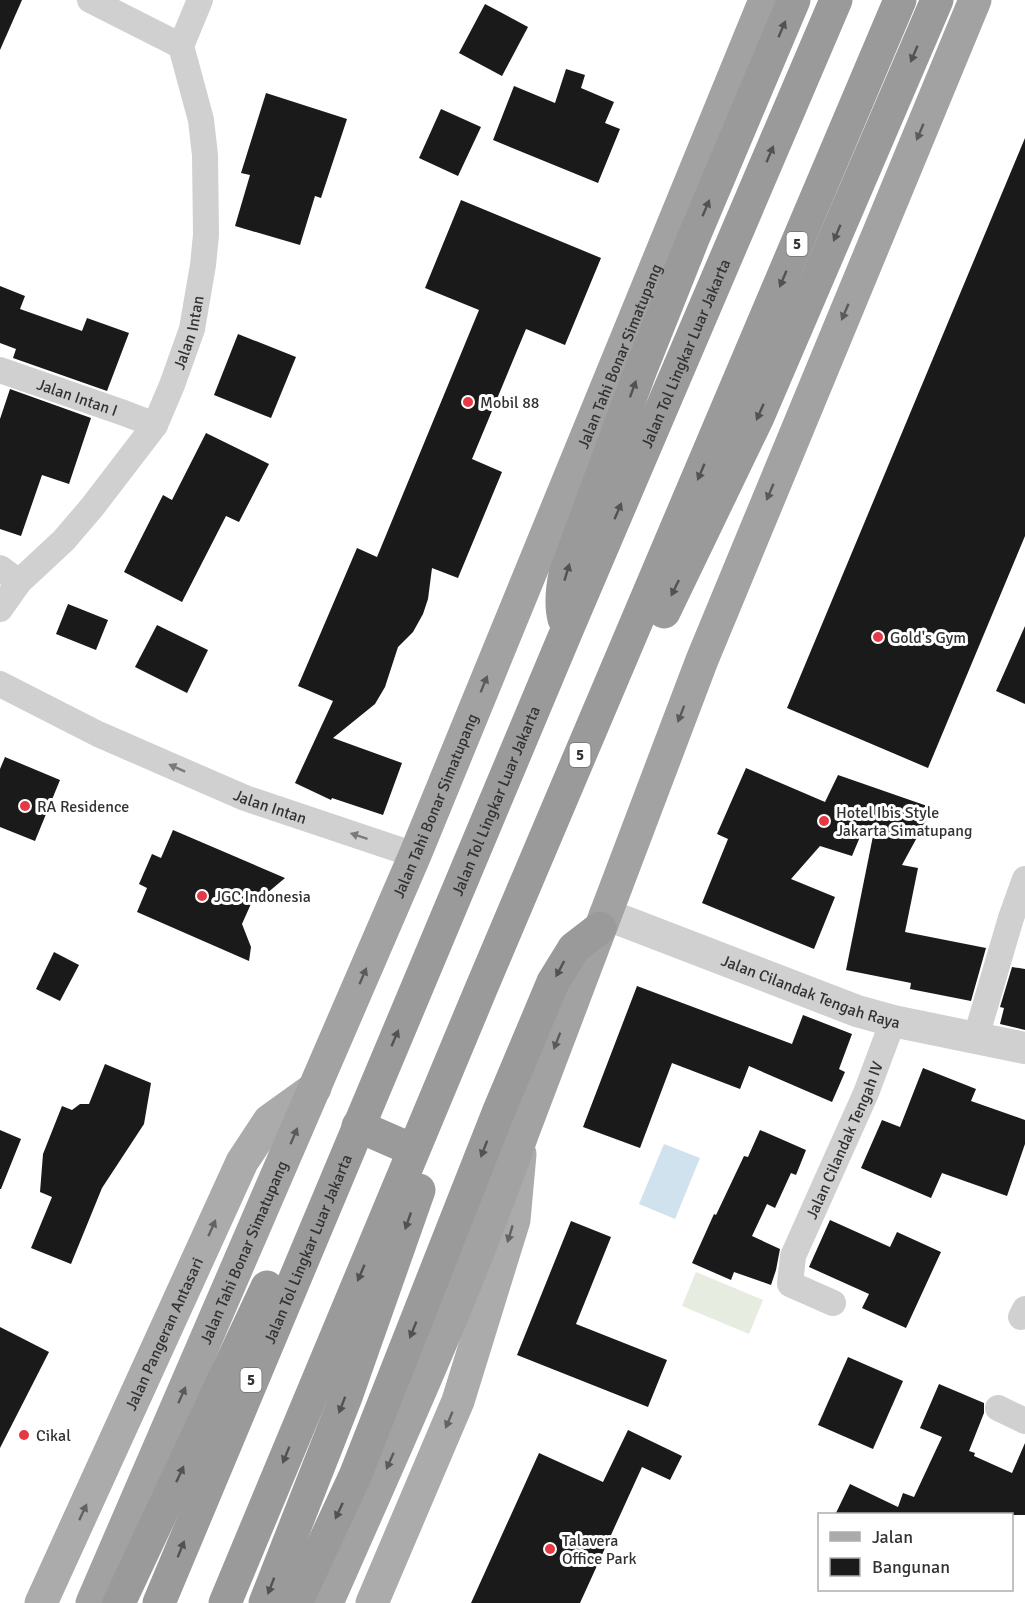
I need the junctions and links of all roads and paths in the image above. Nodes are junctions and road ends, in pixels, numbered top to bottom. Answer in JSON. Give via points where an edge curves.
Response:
{"nodes":[{"id":1,"x":90,"y":0,"type":"edge"},
{"id":2,"x":200,"y":0,"type":"edge"},
{"id":3,"x":765,"y":0,"type":"edge"},
{"id":4,"x":794,"y":0,"type":"edge"},
{"id":5,"x":836,"y":0,"type":"edge"},
{"id":6,"x":900,"y":0,"type":"edge"},
{"id":7,"x":937,"y":0,"type":"edge"},
{"id":8,"x":975,"y":0,"type":"edge"},
{"id":9,"x":181,"y":46,"type":"junction"},
{"id":10,"x":0,"y":370,"type":"edge"},
{"id":11,"x":155,"y":425,"type":"junction"},
{"id":12,"x":9,"y":575,"type":"edge"},
{"id":13,"x":0,"y":609,"type":"edge"},
{"id":14,"x":567,"y":630,"type":"junction"},
{"id":15,"x":0,"y":684,"type":"edge"},
{"id":16,"x":415,"y":855,"type":"junction"},
{"id":17,"x":1025,"y":879,"type":"edge"},
{"id":18,"x":602,"y":921,"type":"junction"},
{"id":19,"x":504,"y":933,"type":"junction"},
{"id":20,"x":893,"y":1021,"type":"junction"},
{"id":21,"x":979,"y":1026,"type":"junction"},
{"id":22,"x":1025,"y":1048,"type":"edge"},
{"id":23,"x":440,"y":1085,"type":"junction"},
{"id":24,"x":315,"y":1088,"type":"junction"},
{"id":25,"x":358,"y":1126,"type":"junction"},
{"id":26,"x":522,"y":1135,"type":"junction"},
{"id":27,"x":413,"y":1150,"type":"junction"},
{"id":28,"x":321,"y":1213,"type":"junction"},
{"id":29,"x":833,"y":1303,"type":"dead end"},
{"id":30,"x":998,"y":1408,"type":"dead end"},
{"id":31,"x":1025,"y":1421,"type":"edge"},
{"id":32,"x":41,"y":1603,"type":"edge"},
{"id":33,"x":92,"y":1603,"type":"edge"},
{"id":34,"x":119,"y":1603,"type":"edge"},
{"id":35,"x":159,"y":1603,"type":"edge"},
{"id":36,"x":225,"y":1603,"type":"edge"},
{"id":37,"x":265,"y":1603,"type":"edge"},
{"id":38,"x":296,"y":1603,"type":"edge"},
{"id":39,"x":327,"y":1603,"type":"edge"},
{"id":40,"x":372,"y":1603,"type":"edge"}],
"edges":[{"from":1,"to":9,"type":"street"},
{"from":2,"to":9,"type":"street"},
{"from":16,"to":3,"type":"highway","name":"Jalan Tahi Bonar Simatupang","one_way":true},
{"from":14,"to":4,"type":"highway","one_way":true,"via":[[562,611],[565,574],[693,239]]},
{"from":14,"to":5,"type":"highway","name":"Jalan Tol Lingkar Luar Jakarta","number":"5","one_way":true},
{"from":6,"to":19,"type":"highway","number":"5","one_way":true},
{"from":7,"to":19,"type":"highway","one_way":true,"via":[[758,417],[665,609],[544,892],[523,924]]},
{"from":8,"to":18,"type":"highway","one_way":true,"via":[[702,660]]},
{"from":9,"to":11,"type":"street","name":"Jalan Intan","via":[[201,120],[206,235],[192,328]]},
{"from":10,"to":11,"type":"street","name":"Jalan Intan I"},
{"from":11,"to":12,"type":"street","name":"Jalan Intan","via":[[64,540]]},
{"from":12,"to":13,"type":"street","name":"Jalan Intan"},
{"from":25,"to":14,"type":"highway","name":"Jalan Tol Lingkar Luar Jakarta","number":"5","one_way":true},
{"from":16,"to":15,"type":"street","name":"Jalan Intan","one_way":true,"via":[[245,798],[98,734]]},
{"from":24,"to":16,"type":"highway","name":"Jalan Tahi Bonar Simatupang","one_way":true},
{"from":17,"to":21,"type":"street"},
{"from":18,"to":20,"type":"street","name":"Jalan Cilandak Tengah Raya"},
{"from":18,"to":26,"type":"highway","one_way":true},
{"from":18,"to":38,"type":"highway","one_way":true,"via":[[574,948],[553,982],[355,1476]]},
{"from":19,"to":23,"type":"highway","number":"5"},
{"from":20,"to":21,"type":"street","name":"Jalan Cilandak Tengah Raya"},
{"from":20,"to":29,"type":"street","name":"Jalan Cilandak Tengah IV","via":[[866,1093],[792,1256],[790,1284]]},
{"from":21,"to":22,"type":"street","name":"Jalan Cilandak Tengah Raya"},
{"from":23,"to":27,"type":"highway","number":"5"},
{"from":23,"to":37,"type":"highway","one_way":true,"via":[[444,1119],[346,1397]]},
{"from":32,"to":24,"type":"main road","name":"Jalan Pangeran Antasari","one_way":true,"via":[[242,1162],[269,1121]]},
{"from":33,"to":24,"type":"highway","name":"Jalan Tahi Bonar Simatupang","one_way":true},
{"from":25,"to":27,"type":"highway"},
{"from":25,"to":28,"type":"highway","name":"Jalan Tol Lingkar Luar Jakarta","number":"5"},
{"from":26,"to":39,"type":"highway","one_way":true,"via":[[418,1397]]},
{"from":26,"to":40,"type":"main road","one_way":true,"via":[[514,1220],[458,1401]]},
{"from":27,"to":36,"type":"highway","number":"5","one_way":true},
{"from":34,"to":28,"type":"highway","one_way":true,"via":[[292,1237],[302,1223]]},
{"from":35,"to":28,"type":"highway","name":"Jalan Tol Lingkar Luar Jakarta","number":"5","one_way":true},
{"from":30,"to":31,"type":"street"}]}
